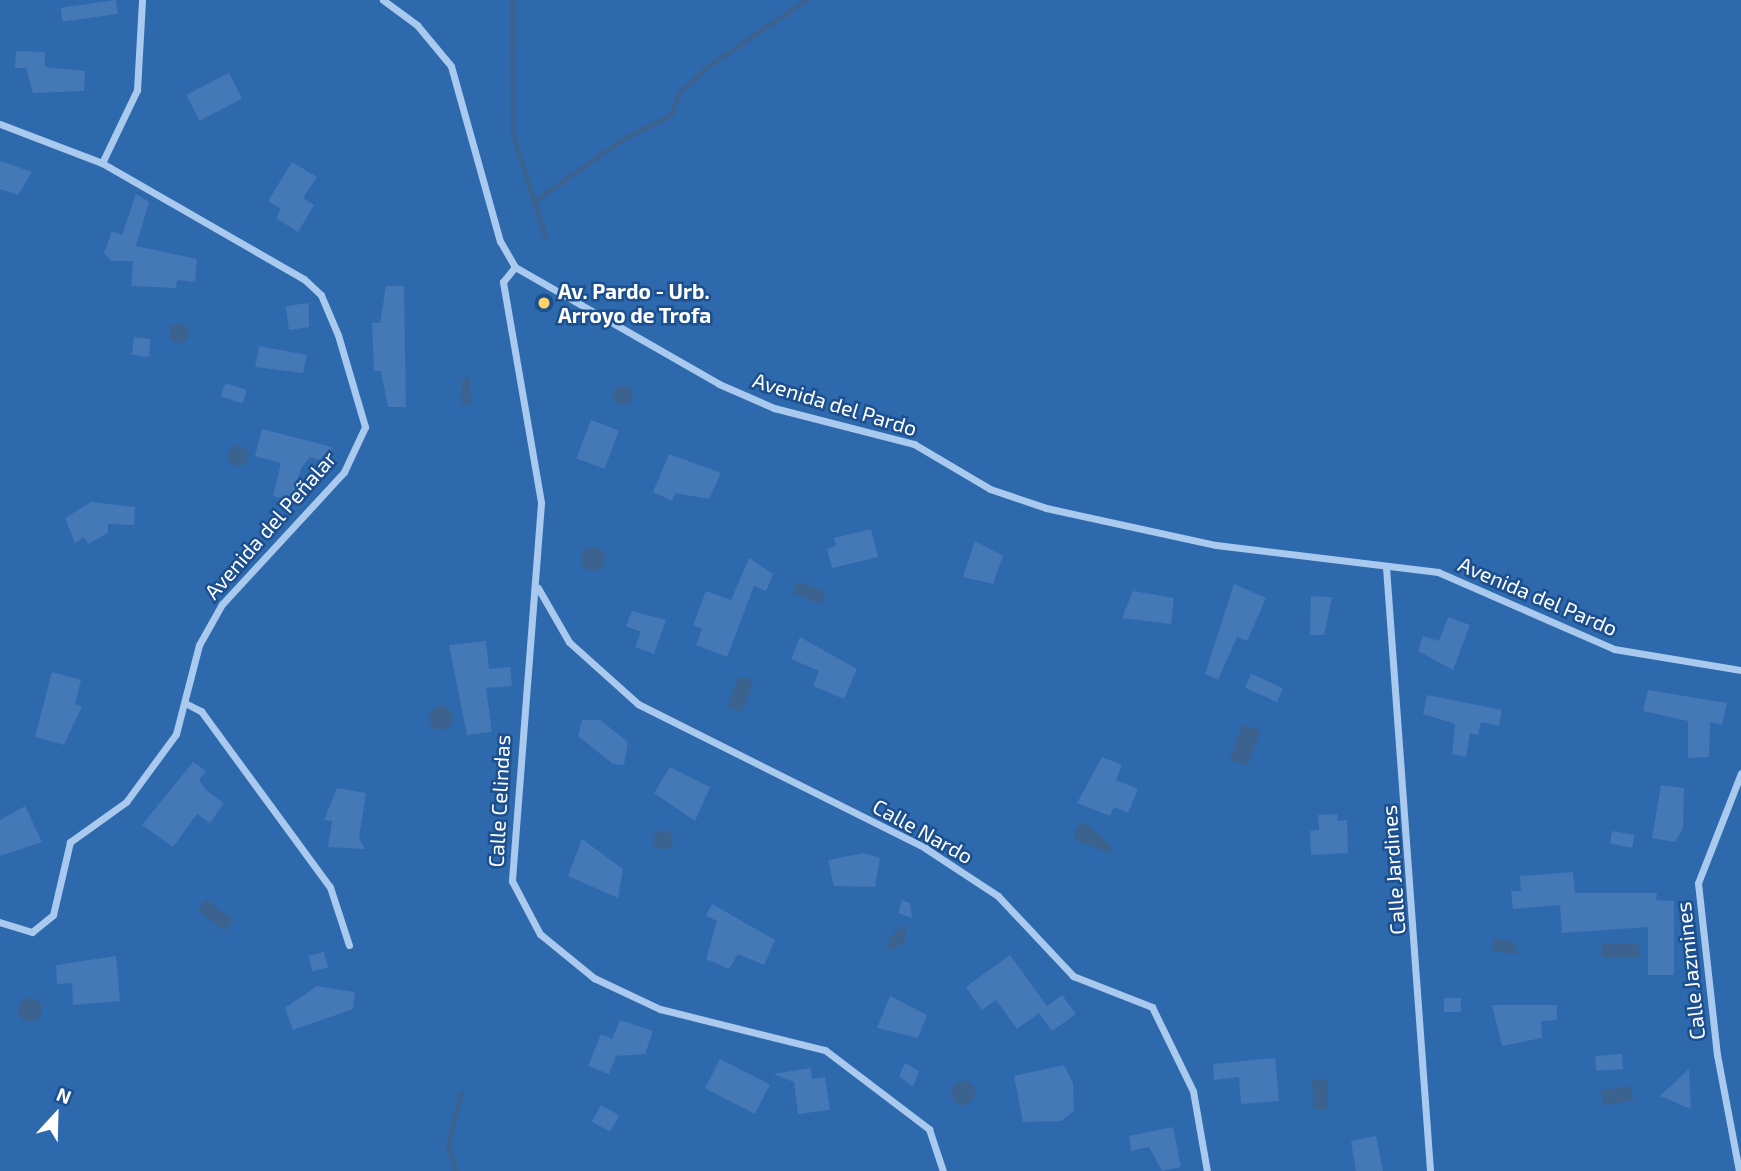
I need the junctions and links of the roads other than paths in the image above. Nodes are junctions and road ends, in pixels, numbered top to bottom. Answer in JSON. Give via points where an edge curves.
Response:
{"nodes":[{"id":1,"x":142,"y":0,"type":"edge"},
{"id":2,"x":383,"y":0,"type":"edge"},
{"id":3,"x":0,"y":124,"type":"edge"},
{"id":4,"x":102,"y":163,"type":"junction"},
{"id":5,"x":515,"y":267,"type":"junction"},
{"id":6,"x":1386,"y":567,"type":"junction"},
{"id":7,"x":538,"y":587,"type":"junction"},
{"id":8,"x":1741,"y":670,"type":"edge"},
{"id":9,"x":187,"y":704,"type":"junction"},
{"id":10,"x":1741,"y":773,"type":"edge"},
{"id":11,"x":0,"y":922,"type":"edge"},
{"id":12,"x":349,"y":945,"type":"dead end"},
{"id":13,"x":943,"y":1171,"type":"edge"},
{"id":14,"x":1207,"y":1171,"type":"edge"},
{"id":15,"x":1430,"y":1171,"type":"edge"},
{"id":16,"x":1739,"y":1171,"type":"edge"}],
"edges":[{"from":1,"to":4,"type":"street","via":[[137,90]]},
{"from":2,"to":5,"type":"street","via":[[417,25],[451,66],[500,241]]},
{"from":3,"to":4,"type":"street","name":"Avenida del Peñalar"},
{"from":4,"to":9,"type":"street","name":"Avenida del Peñalar","via":[[321,295],[365,427],[345,472],[222,604],[199,645]]},
{"from":5,"to":6,"type":"street","name":"Avenida del Pardo","via":[[719,384],[774,408],[914,444],[990,489],[1035,505],[1216,545]]},
{"from":5,"to":7,"type":"street","name":"Calle Celindas","via":[[503,282],[541,503]]},
{"from":6,"to":8,"type":"street","name":"Avenida del Pardo","via":[[1438,572],[1481,586],[1558,628],[1614,649]]},
{"from":6,"to":15,"type":"street","name":"Calle Jardines"},
{"from":7,"to":13,"type":"street","name":"Calle Celindas","via":[[518,751],[512,881],[540,934],[594,978],[660,1009],[825,1050],[929,1129]]},
{"from":7,"to":14,"type":"street","name":"Calle Nardo","via":[[569,642],[638,704],[925,848],[998,896],[1073,976],[1152,1007],[1193,1091]]},
{"from":9,"to":11,"type":"street","name":"Avenida del Peñalar","via":[[172,741],[131,797],[70,842],[49,919],[26,933]]},
{"from":9,"to":12,"type":"street","via":[[201,711],[330,887]]},
{"from":10,"to":16,"type":"street","name":"Calle Jazmines","via":[[1698,883],[1717,1055]]}]}
